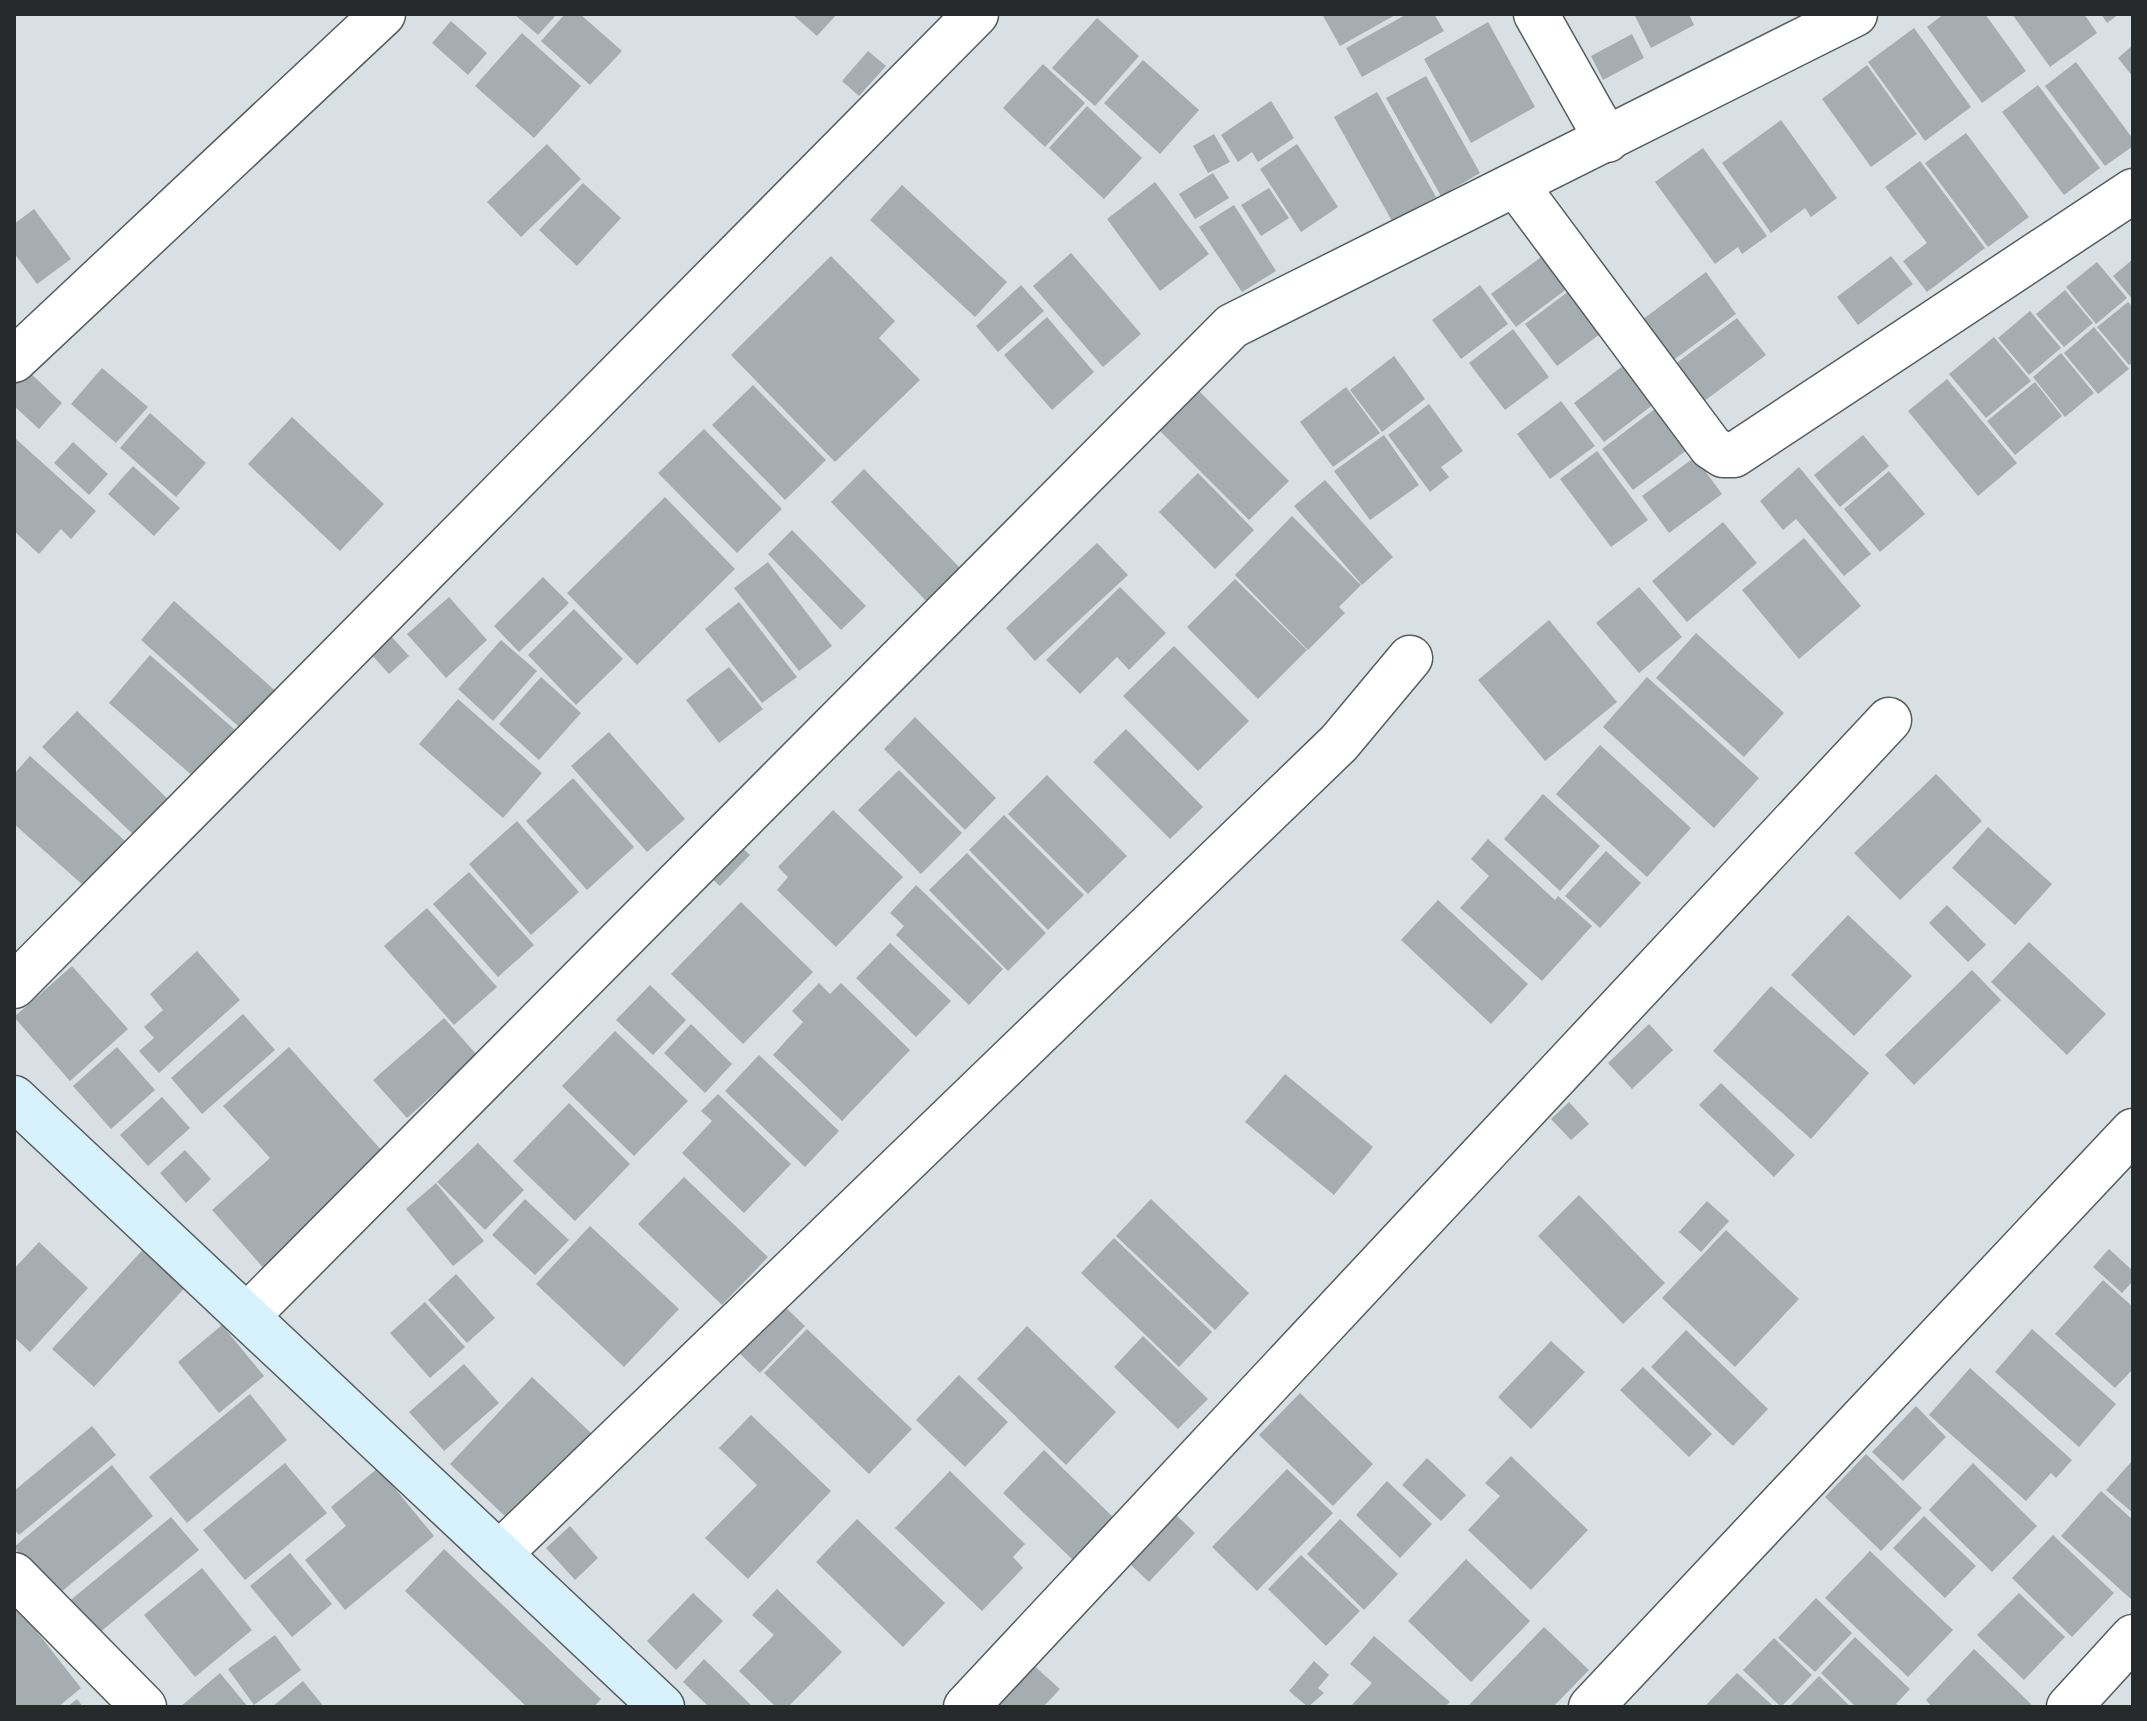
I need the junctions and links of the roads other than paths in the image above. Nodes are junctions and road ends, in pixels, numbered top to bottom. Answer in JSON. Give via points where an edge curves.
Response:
{"nodes":[{"id":1,"x":383,"y":14,"type":"edge"},
{"id":2,"x":976,"y":14,"type":"edge"},
{"id":3,"x":1536,"y":14,"type":"edge"},
{"id":4,"x":1855,"y":14,"type":"edge"},
{"id":5,"x":1607,"y":140,"type":"junction"},
{"id":6,"x":1516,"y":185,"type":"junction"},
{"id":7,"x":2133,"y":191,"type":"edge"},
{"id":8,"x":14,"y":360,"type":"edge"},
{"id":9,"x":1410,"y":658,"type":"dead end"},
{"id":10,"x":1889,"y":720,"type":"dead end"},
{"id":11,"x":14,"y":986,"type":"edge"},
{"id":12,"x":14,"y":1098,"type":"edge"},
{"id":13,"x":2133,"y":1131,"type":"edge"},
{"id":14,"x":247,"y":1316,"type":"junction"},
{"id":15,"x":499,"y":1554,"type":"junction"},
{"id":16,"x":14,"y":1575,"type":"edge"},
{"id":17,"x":2133,"y":1637,"type":"edge"},
{"id":18,"x":651,"y":1704,"type":"edge"},
{"id":19,"x":144,"y":1707,"type":"edge"},
{"id":20,"x":966,"y":1707,"type":"edge"},
{"id":21,"x":1591,"y":1707,"type":"edge"},
{"id":22,"x":2069,"y":1707,"type":"edge"}],
"edges":[{"from":1,"to":8,"type":"street"},
{"from":2,"to":11,"type":"street"},
{"from":3,"to":5,"type":"street"},
{"from":4,"to":5,"type":"street"},
{"from":5,"to":6,"type":"street"},
{"from":6,"to":7,"type":"street","via":[[1711,447],[1723,455],[1734,455]]},
{"from":6,"to":14,"type":"street","via":[[1232,326]]},
{"from":9,"to":15,"type":"street","via":[[1339,743]]},
{"from":10,"to":20,"type":"street"},
{"from":12,"to":14,"type":"street"},
{"from":13,"to":21,"type":"street"},
{"from":14,"to":15,"type":"street"},
{"from":15,"to":18,"type":"street"},
{"from":16,"to":19,"type":"street"},
{"from":17,"to":22,"type":"street"}]}
